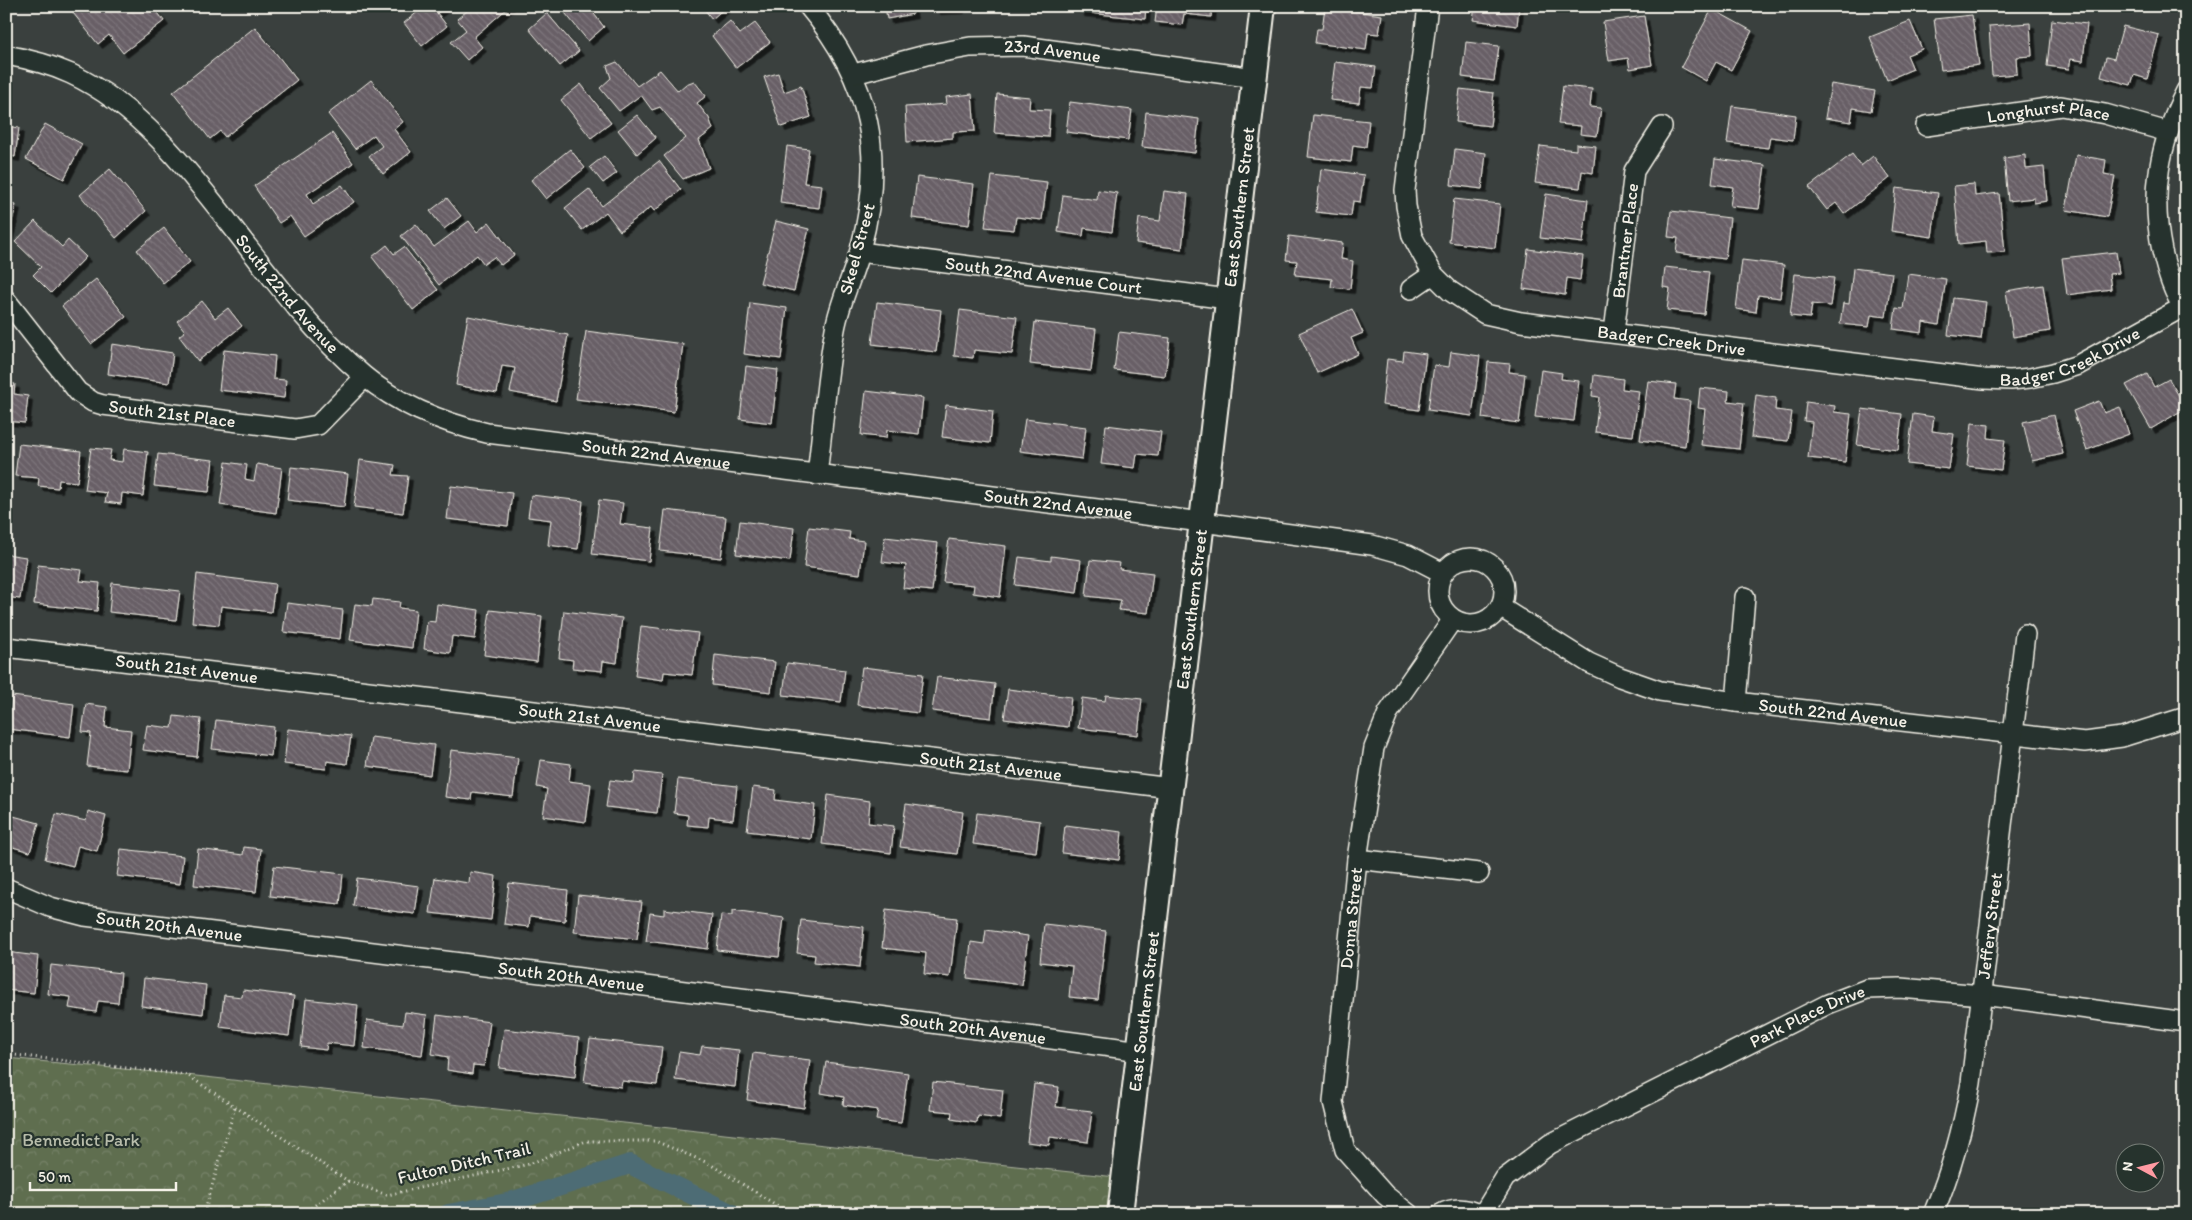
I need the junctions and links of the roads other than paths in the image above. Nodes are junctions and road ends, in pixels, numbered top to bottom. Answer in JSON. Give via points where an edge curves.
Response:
{"nodes":[{"id":1,"x":808,"y":6,"type":"edge"},
{"id":2,"x":1263,"y":6,"type":"edge"},
{"id":3,"x":1428,"y":6,"type":"edge"},
{"id":4,"x":6,"y":55,"type":"edge"},
{"id":5,"x":854,"y":74,"type":"junction"},
{"id":6,"x":1255,"y":78,"type":"junction"},
{"id":7,"x":2186,"y":91,"type":"edge"},
{"id":8,"x":1926,"y":126,"type":"dead end"},
{"id":9,"x":1662,"y":127,"type":"dead end"},
{"id":10,"x":2168,"y":132,"type":"junction"},
{"id":11,"x":860,"y":252,"type":"junction"},
{"id":12,"x":1433,"y":274,"type":"junction"},
{"id":13,"x":1411,"y":289,"type":"dead end"},
{"id":14,"x":1228,"y":299,"type":"junction"},
{"id":15,"x":6,"y":300,"type":"edge"},
{"id":16,"x":2184,"y":309,"type":"edge"},
{"id":17,"x":1614,"y":332,"type":"junction"},
{"id":18,"x":365,"y":377,"type":"junction"},
{"id":19,"x":816,"y":475,"type":"junction"},
{"id":20,"x":1202,"y":522,"type":"junction"},
{"id":21,"x":1443,"y":573,"type":"junction"},
{"id":22,"x":1744,"y":597,"type":"dead end"},
{"id":23,"x":1500,"y":607,"type":"junction"},
{"id":24,"x":1453,"y":618,"type":"junction"},
{"id":25,"x":2025,"y":634,"type":"dead end"},
{"id":26,"x":6,"y":647,"type":"edge"},
{"id":27,"x":1736,"y":702,"type":"junction"},
{"id":28,"x":2186,"y":717,"type":"edge"},
{"id":29,"x":2014,"y":734,"type":"junction"},
{"id":30,"x":1172,"y":788,"type":"junction"},
{"id":31,"x":1357,"y":859,"type":"junction"},
{"id":32,"x":1479,"y":873,"type":"dead end"},
{"id":33,"x":6,"y":888,"type":"edge"},
{"id":34,"x":1982,"y":995,"type":"junction"},
{"id":35,"x":2186,"y":1022,"type":"edge"},
{"id":36,"x":1140,"y":1051,"type":"junction"},
{"id":37,"x":1120,"y":1214,"type":"edge"},
{"id":38,"x":1409,"y":1214,"type":"edge"},
{"id":39,"x":1441,"y":1214,"type":"edge"},
{"id":40,"x":1478,"y":1214,"type":"edge"},
{"id":41,"x":1484,"y":1214,"type":"edge"},
{"id":42,"x":1933,"y":1214,"type":"edge"}],
"edges":[{"from":1,"to":5,"type":"street","name":"Skeel Street"},
{"from":2,"to":6,"type":"street","name":"East Southern Street"},
{"from":3,"to":12,"type":"street","name":"Badger Creek Drive","via":[[1405,190],[1412,236]]},
{"from":4,"to":18,"type":"street","name":"South 22nd Avenue","via":[[71,74],[118,102],[143,124],[200,185],[308,321]]},
{"from":5,"to":6,"type":"street","name":"23rd Avenue","via":[[970,47],[1023,46]]},
{"from":5,"to":11,"type":"street","name":"Skeel Street","via":[[867,116],[873,156],[869,217]]},
{"from":6,"to":14,"type":"street","name":"East Southern Street"},
{"from":7,"to":10,"type":"street"},
{"from":8,"to":10,"type":"street","name":"Longhurst Place","via":[[2066,107]]},
{"from":9,"to":17,"type":"street","name":"Brantner Place","via":[[1634,170]]},
{"from":10,"to":16,"type":"street","via":[[2157,177],[2158,229],[2165,265]]},
{"from":11,"to":14,"type":"street","name":"South 22nd Avenue Court"},
{"from":11,"to":19,"type":"street","name":"Skeel Street","via":[[835,328]]},
{"from":12,"to":13,"type":"street"},
{"from":12,"to":17,"type":"street","name":"Badger Creek Drive","via":[[1464,302],[1500,319]]},
{"from":14,"to":20,"type":"street","name":"East Southern Street"},
{"from":15,"to":18,"type":"street","name":"South 21st Place","via":[[78,392],[103,405],[305,428],[318,425]]},
{"from":16,"to":17,"type":"street","name":"Badger Creek Drive","via":[[2078,365],[2011,380]]},
{"from":18,"to":19,"type":"street","name":"South 22nd Avenue","via":[[424,413],[487,433]]},
{"from":19,"to":20,"type":"street","name":"South 22nd Avenue"},
{"from":20,"to":21,"type":"street","name":"South 22nd Avenue","via":[[1372,545],[1408,555]]},
{"from":20,"to":30,"type":"street","name":"East Southern Street"},
{"from":21,"to":23,"type":"street","via":[[1466,557],[1488,562],[1503,580]]},
{"from":21,"to":24,"type":"street","via":[[1438,589],[1439,600]]},
{"from":22,"to":27,"type":"street"},
{"from":23,"to":24,"type":"street","via":[[1491,618],[1481,622],[1471,624]]},
{"from":23,"to":27,"type":"street","name":"South 22nd Avenue","via":[[1589,663],[1620,677],[1660,691]]},
{"from":24,"to":31,"type":"street","name":"Donna Street","via":[[1388,713],[1374,748]]},
{"from":25,"to":29,"type":"street","name":"Jeffery Street"},
{"from":26,"to":30,"type":"street","name":"South 21st Avenue"},
{"from":27,"to":29,"type":"street","name":"South 22nd Avenue"},
{"from":28,"to":29,"type":"street","name":"South 22nd Avenue","via":[[2122,737],[2085,742]]},
{"from":29,"to":34,"type":"street","name":"Jeffery Street"},
{"from":30,"to":36,"type":"street","name":"East Southern Street"},
{"from":31,"to":32,"type":"street"},
{"from":31,"to":38,"type":"street","name":"Donna Street","via":[[1333,1102],[1345,1150],[1386,1195]]},
{"from":33,"to":36,"type":"street","name":"South 20th Avenue","via":[[50,907],[85,916]]},
{"from":34,"to":35,"type":"street","name":"Park Place Drive"},
{"from":34,"to":41,"type":"street","name":"Park Place Drive","via":[[1900,988],[1867,989],[1828,1004],[1550,1144],[1504,1178]]},
{"from":34,"to":42,"type":"street","name":"Jeffery Street","via":[[1962,1132],[1950,1174]]},
{"from":36,"to":37,"type":"street","name":"East Southern Street"},
{"from":39,"to":40,"type":"street","via":[[1458,1208]]}]}
